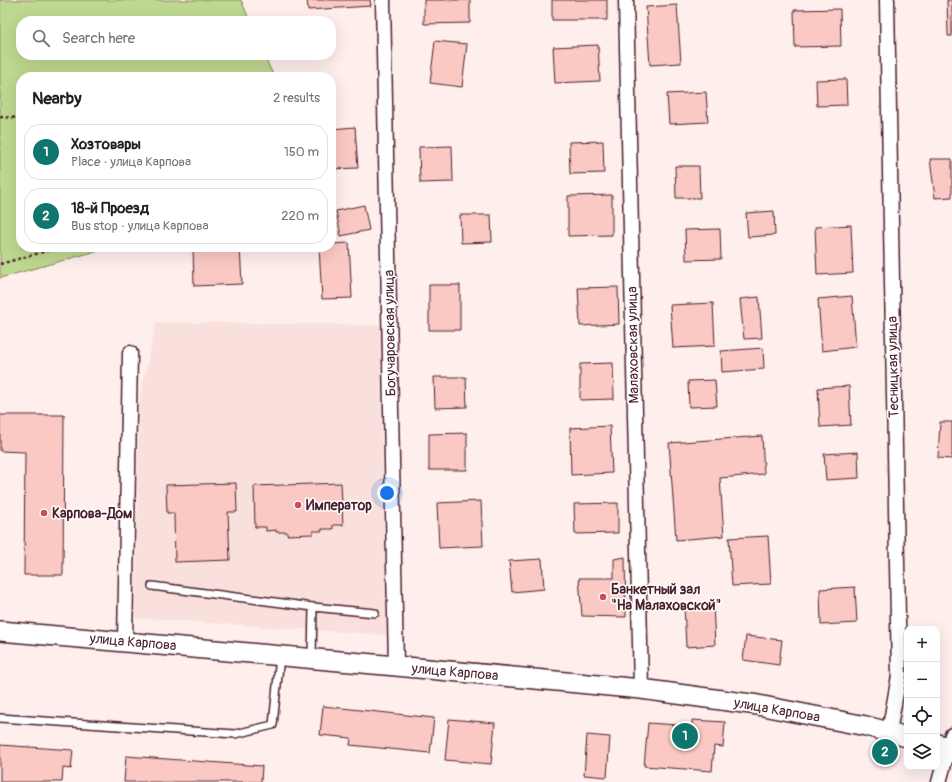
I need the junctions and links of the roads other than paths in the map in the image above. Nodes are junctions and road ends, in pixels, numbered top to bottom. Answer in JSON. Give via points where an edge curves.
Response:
{"nodes":[{"id":1,"x":383,"y":0,"type":"edge"},
{"id":2,"x":626,"y":0,"type":"edge"},
{"id":3,"x":887,"y":0,"type":"edge"},
{"id":4,"x":130,"y":353,"type":"dead end"},
{"id":5,"x":152,"y":586,"type":"dead end"},
{"id":6,"x":313,"y":607,"type":"junction"},
{"id":7,"x":376,"y":613,"type":"dead end"},
{"id":8,"x":0,"y":631,"type":"edge"},
{"id":9,"x":125,"y":642,"type":"junction"},
{"id":10,"x":280,"y":656,"type":"junction"},
{"id":11,"x":312,"y":658,"type":"junction"},
{"id":12,"x":396,"y":666,"type":"junction"},
{"id":13,"x":641,"y":689,"type":"junction"},
{"id":14,"x":0,"y":718,"type":"edge"},
{"id":15,"x":898,"y":735,"type":"edge"},
{"id":16,"x":947,"y":744,"type":"edge"},
{"id":17,"x":939,"y":782,"type":"edge"}],
"edges":[{"from":1,"to":12,"type":"street","name":"Богучаровская улица"},
{"from":2,"to":13,"type":"street","name":"Малаховская улица"},
{"from":3,"to":15,"type":"street","name":"Тесницкая улица"},
{"from":4,"to":9,"type":"street"},
{"from":5,"to":6,"type":"lane"},
{"from":6,"to":7,"type":"lane"},
{"from":6,"to":11,"type":"lane"},
{"from":8,"to":9,"type":"main road","name":"улица Карпова"},
{"from":9,"to":10,"type":"main road","name":"улица Карпова"},
{"from":10,"to":11,"type":"main road","name":"улица Карпова"},
{"from":10,"to":14,"type":"lane","via":[[273,725],[235,734]]},
{"from":11,"to":12,"type":"main road","name":"улица Карпова"},
{"from":12,"to":13,"type":"main road","name":"улица Карпова"},
{"from":13,"to":15,"type":"main road","name":"улица Карпова","via":[[758,705],[866,726]]},
{"from":16,"to":17,"type":"street"}]}
